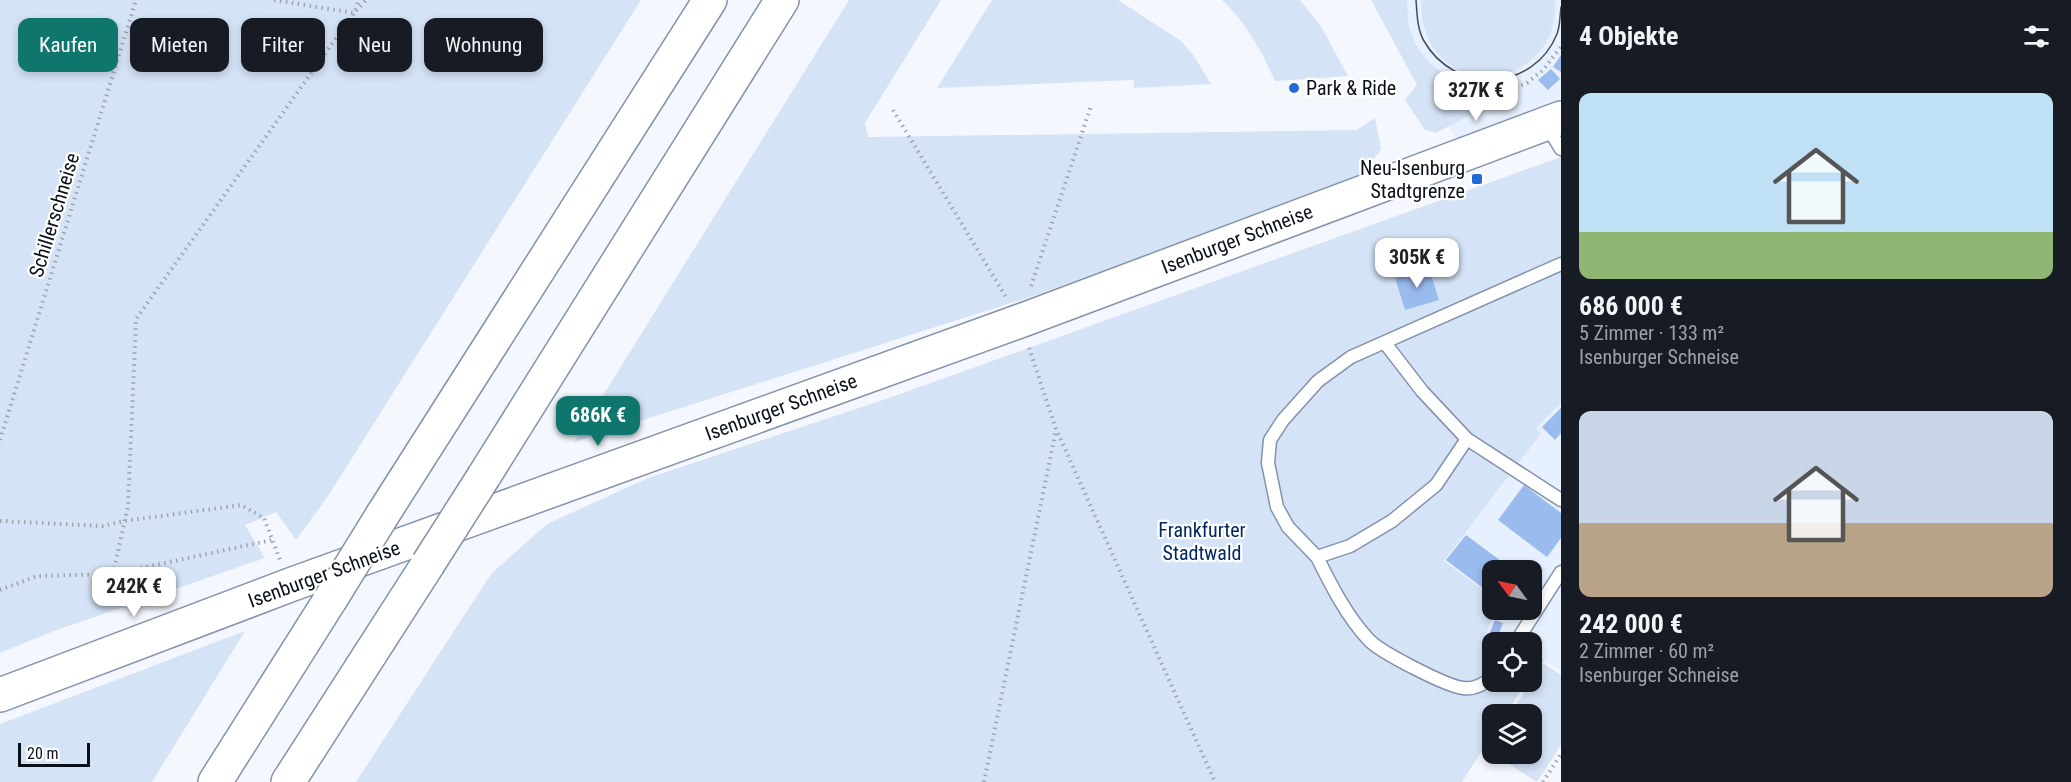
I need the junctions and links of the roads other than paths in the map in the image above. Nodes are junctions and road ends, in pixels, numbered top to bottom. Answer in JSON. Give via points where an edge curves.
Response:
{"nodes":[{"id":1,"x":710,"y":0,"type":"edge"},
{"id":2,"x":782,"y":0,"type":"edge"},
{"id":3,"x":1556,"y":130,"type":"edge"},
{"id":4,"x":1561,"y":264,"type":"edge"},
{"id":5,"x":1385,"y":342,"type":"junction"},
{"id":6,"x":1467,"y":438,"type":"junction"},
{"id":7,"x":1561,"y":500,"type":"edge"},
{"id":8,"x":1317,"y":557,"type":"junction"},
{"id":9,"x":1561,"y":572,"type":"edge"},
{"id":10,"x":1522,"y":632,"type":"edge"},
{"id":11,"x":1482,"y":684,"type":"edge"},
{"id":12,"x":0,"y":695,"type":"edge"},
{"id":13,"x":215,"y":782,"type":"edge"},
{"id":14,"x":288,"y":782,"type":"edge"}],
"edges":[{"from":1,"to":13,"type":"main road","bridge":true},
{"from":2,"to":14,"type":"main road","bridge":true},
{"from":3,"to":12,"type":"main road","name":"Isenburger Schneise","via":[[290,585]]},
{"from":4,"to":5,"type":"lane"},
{"from":5,"to":6,"type":"lane","via":[[1422,391]]},
{"from":5,"to":8,"type":"lane","via":[[1351,357],[1318,381],[1270,440],[1268,463],[1277,507],[1288,527]]},
{"from":6,"to":7,"type":"lane"},
{"from":6,"to":8,"type":"lane","via":[[1436,485],[1392,521],[1350,546]]},
{"from":8,"to":11,"type":"lane","via":[[1349,614],[1370,641],[1431,677],[1465,689]]},
{"from":9,"to":10,"type":"lane"}]}
